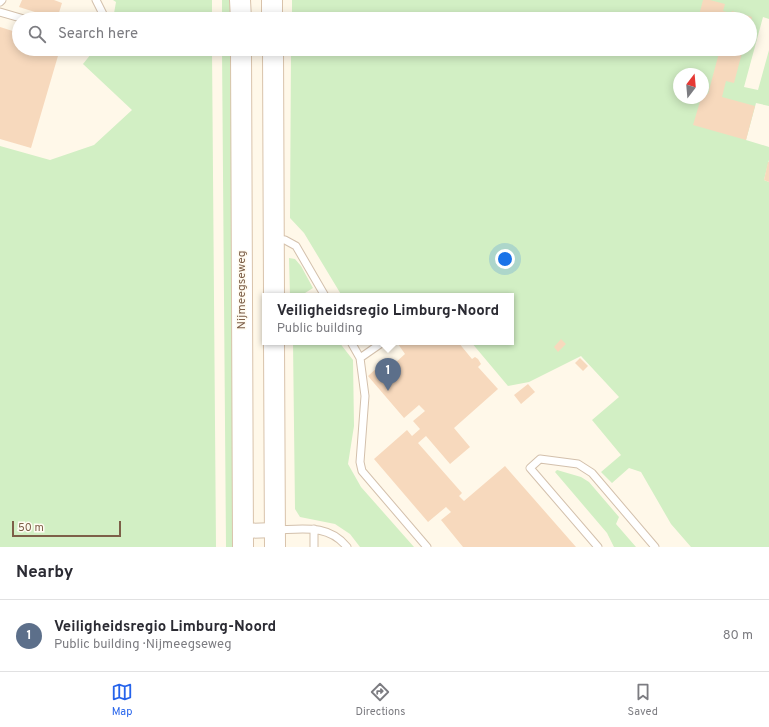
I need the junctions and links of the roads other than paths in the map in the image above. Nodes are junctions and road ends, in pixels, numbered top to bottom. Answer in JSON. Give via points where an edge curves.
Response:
{"nodes":[{"id":1,"x":2,"y":0,"type":"edge"},
{"id":2,"x":96,"y":0,"type":"edge"},
{"id":3,"x":240,"y":0,"type":"edge"},
{"id":4,"x":272,"y":0,"type":"edge"},
{"id":5,"x":0,"y":2,"type":"edge"},
{"id":6,"x":0,"y":12,"type":"edge"},
{"id":7,"x":102,"y":12,"type":"edge"},
{"id":8,"x":240,"y":12,"type":"edge"},
{"id":9,"x":272,"y":12,"type":"edge"},
{"id":10,"x":12,"y":16,"type":"edge"},
{"id":11,"x":241,"y":56,"type":"edge"},
{"id":12,"x":273,"y":56,"type":"edge"},
{"id":13,"x":274,"y":239,"type":"junction"},
{"id":14,"x":274,"y":293,"type":"edge"},
{"id":15,"x":323,"y":293,"type":"edge"},
{"id":16,"x":274,"y":345,"type":"edge"},
{"id":17,"x":353,"y":345,"type":"edge"},
{"id":18,"x":379,"y":345,"type":"edge"},
{"id":19,"x":360,"y":358,"type":"junction"},
{"id":20,"x":314,"y":529,"type":"junction"},
{"id":21,"x":275,"y":538,"type":"edge"},
{"id":22,"x":243,"y":539,"type":"edge"},
{"id":23,"x":314,"y":547,"type":"edge"},
{"id":24,"x":347,"y":547,"type":"edge"},
{"id":25,"x":427,"y":547,"type":"edge"},
{"id":26,"x":598,"y":547,"type":"edge"},
{"id":27,"x":655,"y":547,"type":"edge"}],
"edges":[{"from":1,"to":5,"type":"lane"},
{"from":2,"to":7,"type":"lane"},
{"from":3,"to":8,"type":"main road"},
{"from":4,"to":9,"type":"main road"},
{"from":6,"to":10,"type":"lane"},
{"from":11,"to":22,"type":"main road","name":"Nijmeegseweg"},
{"from":12,"to":13,"type":"main road"},
{"from":13,"to":14,"type":"main road"},
{"from":13,"to":15,"type":"lane","via":[[285,240],[296,246]]},
{"from":16,"to":21,"type":"main road"},
{"from":17,"to":19,"type":"lane"},
{"from":18,"to":19,"type":"lane"},
{"from":19,"to":25,"type":"lane","via":[[365,396],[360,462],[362,471]]},
{"from":20,"to":21,"type":"lane"},
{"from":20,"to":23,"type":"lane"},
{"from":20,"to":24,"type":"lane","via":[[326,531]]},
{"from":21,"to":22,"type":"street","name":"Nijmeegseweg"},
{"from":26,"to":27,"type":"lane","via":[[530,468],[540,459],[578,464],[592,473]]}]}
